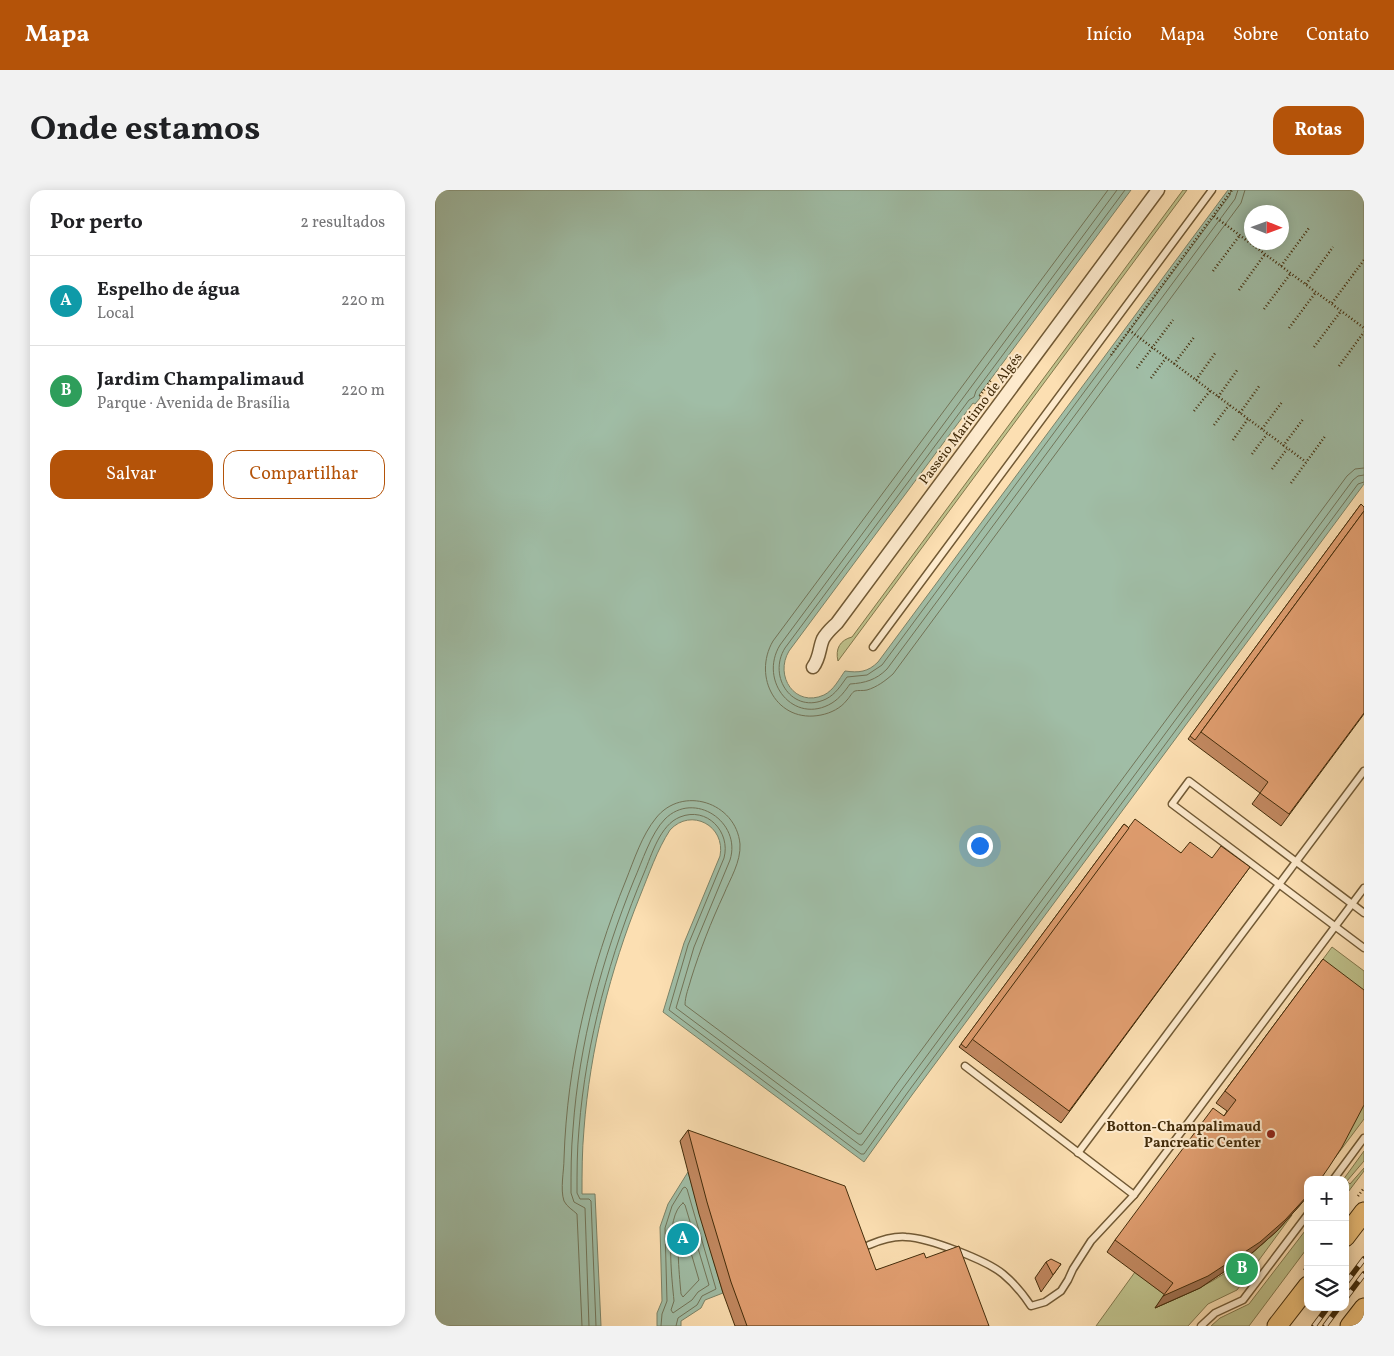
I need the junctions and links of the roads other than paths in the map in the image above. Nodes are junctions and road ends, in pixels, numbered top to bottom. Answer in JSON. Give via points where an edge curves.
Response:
{"nodes":[{"id":1,"x":1158,"y":190,"type":"edge"},
{"id":2,"x":1212,"y":190,"type":"edge"},
{"id":3,"x":873,"y":647,"type":"dead end"},
{"id":4,"x":813,"y":667,"type":"dead end"},
{"id":5,"x":1364,"y":771,"type":"edge"},
{"id":6,"x":1297,"y":861,"type":"junction"},
{"id":7,"x":1279,"y":884,"type":"junction"},
{"id":8,"x":1364,"y":888,"type":"edge"},
{"id":9,"x":1353,"y":903,"type":"junction"},
{"id":10,"x":1364,"y":913,"type":"edge"},
{"id":11,"x":1336,"y":927,"type":"junction"},
{"id":12,"x":1364,"y":948,"type":"edge"},
{"id":13,"x":965,"y":1066,"type":"dead end"},
{"id":14,"x":1364,"y":1138,"type":"edge"},
{"id":15,"x":1078,"y":1153,"type":"junction"},
{"id":16,"x":1336,"y":1176,"type":"edge"},
{"id":17,"x":1134,"y":1195,"type":"junction"},
{"id":18,"x":1364,"y":1212,"type":"edge"},
{"id":19,"x":1304,"y":1219,"type":"edge"},
{"id":20,"x":1349,"y":1231,"type":"edge"},
{"id":21,"x":869,"y":1245,"type":"edge"},
{"id":22,"x":1304,"y":1291,"type":"edge"},
{"id":23,"x":1364,"y":1308,"type":"edge"},
{"id":24,"x":1201,"y":1326,"type":"edge"},
{"id":25,"x":1277,"y":1326,"type":"edge"},
{"id":26,"x":1350,"y":1326,"type":"edge"}],
"edges":[{"from":1,"to":4,"type":"street","name":"Passeio Marítimo de Algés","via":[[827,633]]},
{"from":2,"to":3,"type":"lane"},
{"from":5,"to":6,"type":"lane"},
{"from":6,"to":7,"type":"lane"},
{"from":6,"to":7,"type":"lane","via":[[1189,780],[1172,804]]},
{"from":6,"to":9,"type":"lane"},
{"from":7,"to":11,"type":"lane"},
{"from":7,"to":15,"type":"lane"},
{"from":8,"to":9,"type":"lane"},
{"from":9,"to":10,"type":"lane"},
{"from":9,"to":11,"type":"lane"},
{"from":11,"to":12,"type":"lane"},
{"from":11,"to":17,"type":"lane"},
{"from":13,"to":15,"type":"lane"},
{"from":14,"to":16,"type":"lane"},
{"from":15,"to":17,"type":"lane"},
{"from":17,"to":21,"type":"lane","via":[[1091,1241],[1061,1291],[1045,1302],[1031,1306],[1021,1290],[987,1263],[936,1244],[906,1237],[886,1238]]},
{"from":18,"to":20,"type":"main road"},
{"from":19,"to":24,"type":"lane","via":[[1243,1300],[1215,1313]]},
{"from":22,"to":25,"type":"main road"},
{"from":23,"to":26,"type":"main road"}]}
